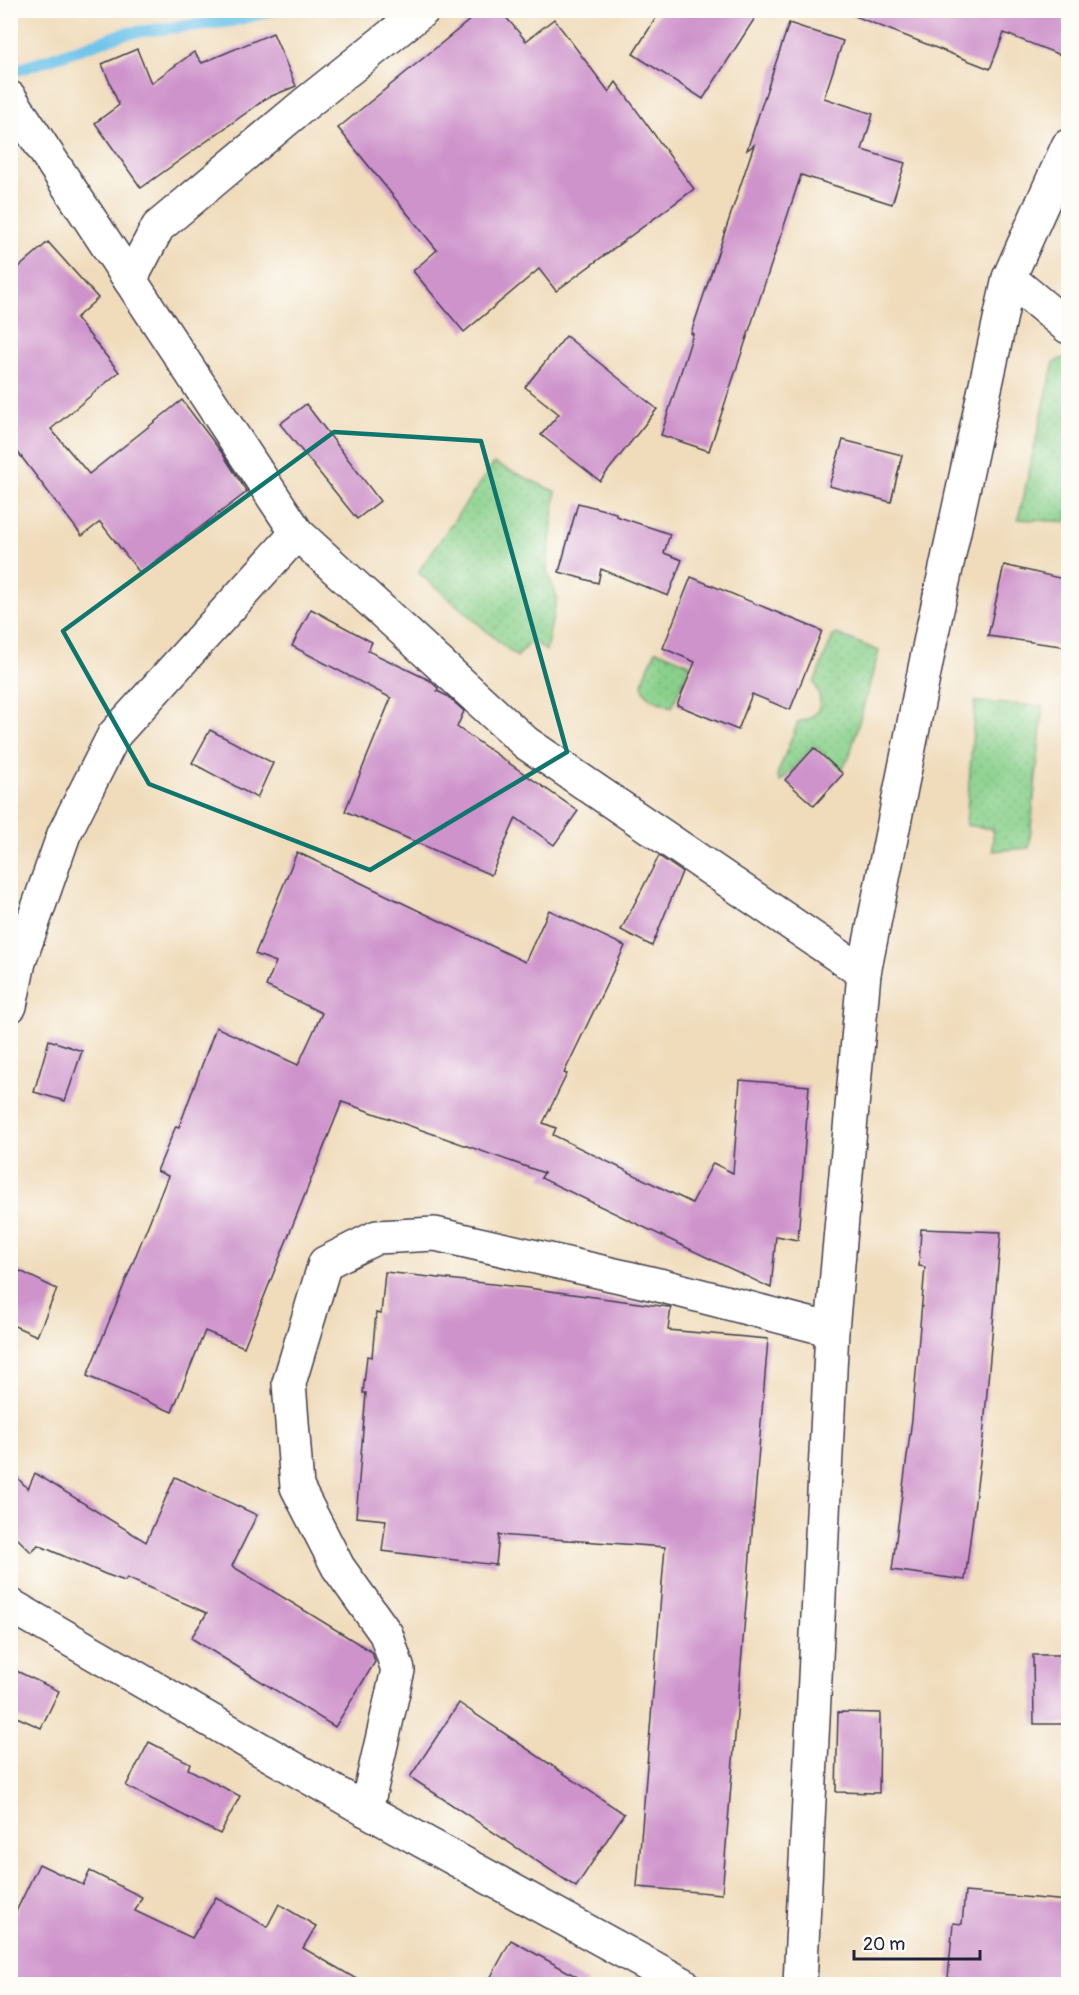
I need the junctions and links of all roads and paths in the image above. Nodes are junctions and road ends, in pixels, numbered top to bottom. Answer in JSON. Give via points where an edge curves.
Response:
{"nodes":[{"id":1,"x":423,"y":10,"type":"edge"},
{"id":2,"x":10,"y":98,"type":"edge"},
{"id":3,"x":1068,"y":146,"type":"edge"},
{"id":4,"x":1009,"y":278,"type":"junction"},
{"id":5,"x":130,"y":280,"type":"junction"},
{"id":6,"x":1068,"y":327,"type":"edge"},
{"id":7,"x":297,"y":533,"type":"junction"},
{"id":8,"x":864,"y":973,"type":"junction"},
{"id":9,"x":10,"y":1006,"type":"edge"},
{"id":10,"x":832,"y":1330,"type":"junction"},
{"id":11,"x":10,"y":1605,"type":"edge"},
{"id":12,"x":366,"y":1810,"type":"junction"},
{"id":13,"x":683,"y":1984,"type":"edge"},
{"id":14,"x":800,"y":1984,"type":"edge"}],
"edges":[{"from":1,"to":5,"type":"street","via":[[158,227]]},
{"from":2,"to":5,"type":"street"},
{"from":3,"to":4,"type":"street"},
{"from":4,"to":6,"type":"street"},
{"from":4,"to":8,"type":"street"},
{"from":5,"to":7,"type":"street"},
{"from":7,"to":8,"type":"street","via":[[526,743]]},
{"from":7,"to":9,"type":"street","via":[[114,735],[64,834],[19,962]]},
{"from":8,"to":10,"type":"street"},
{"from":10,"to":12,"type":"street","via":[[659,1285],[435,1234],[377,1237],[325,1263],[289,1383],[297,1487],[338,1567],[386,1634],[398,1670]]},
{"from":10,"to":14,"type":"street"},
{"from":11,"to":12,"type":"street"},
{"from":12,"to":13,"type":"street"}]}
